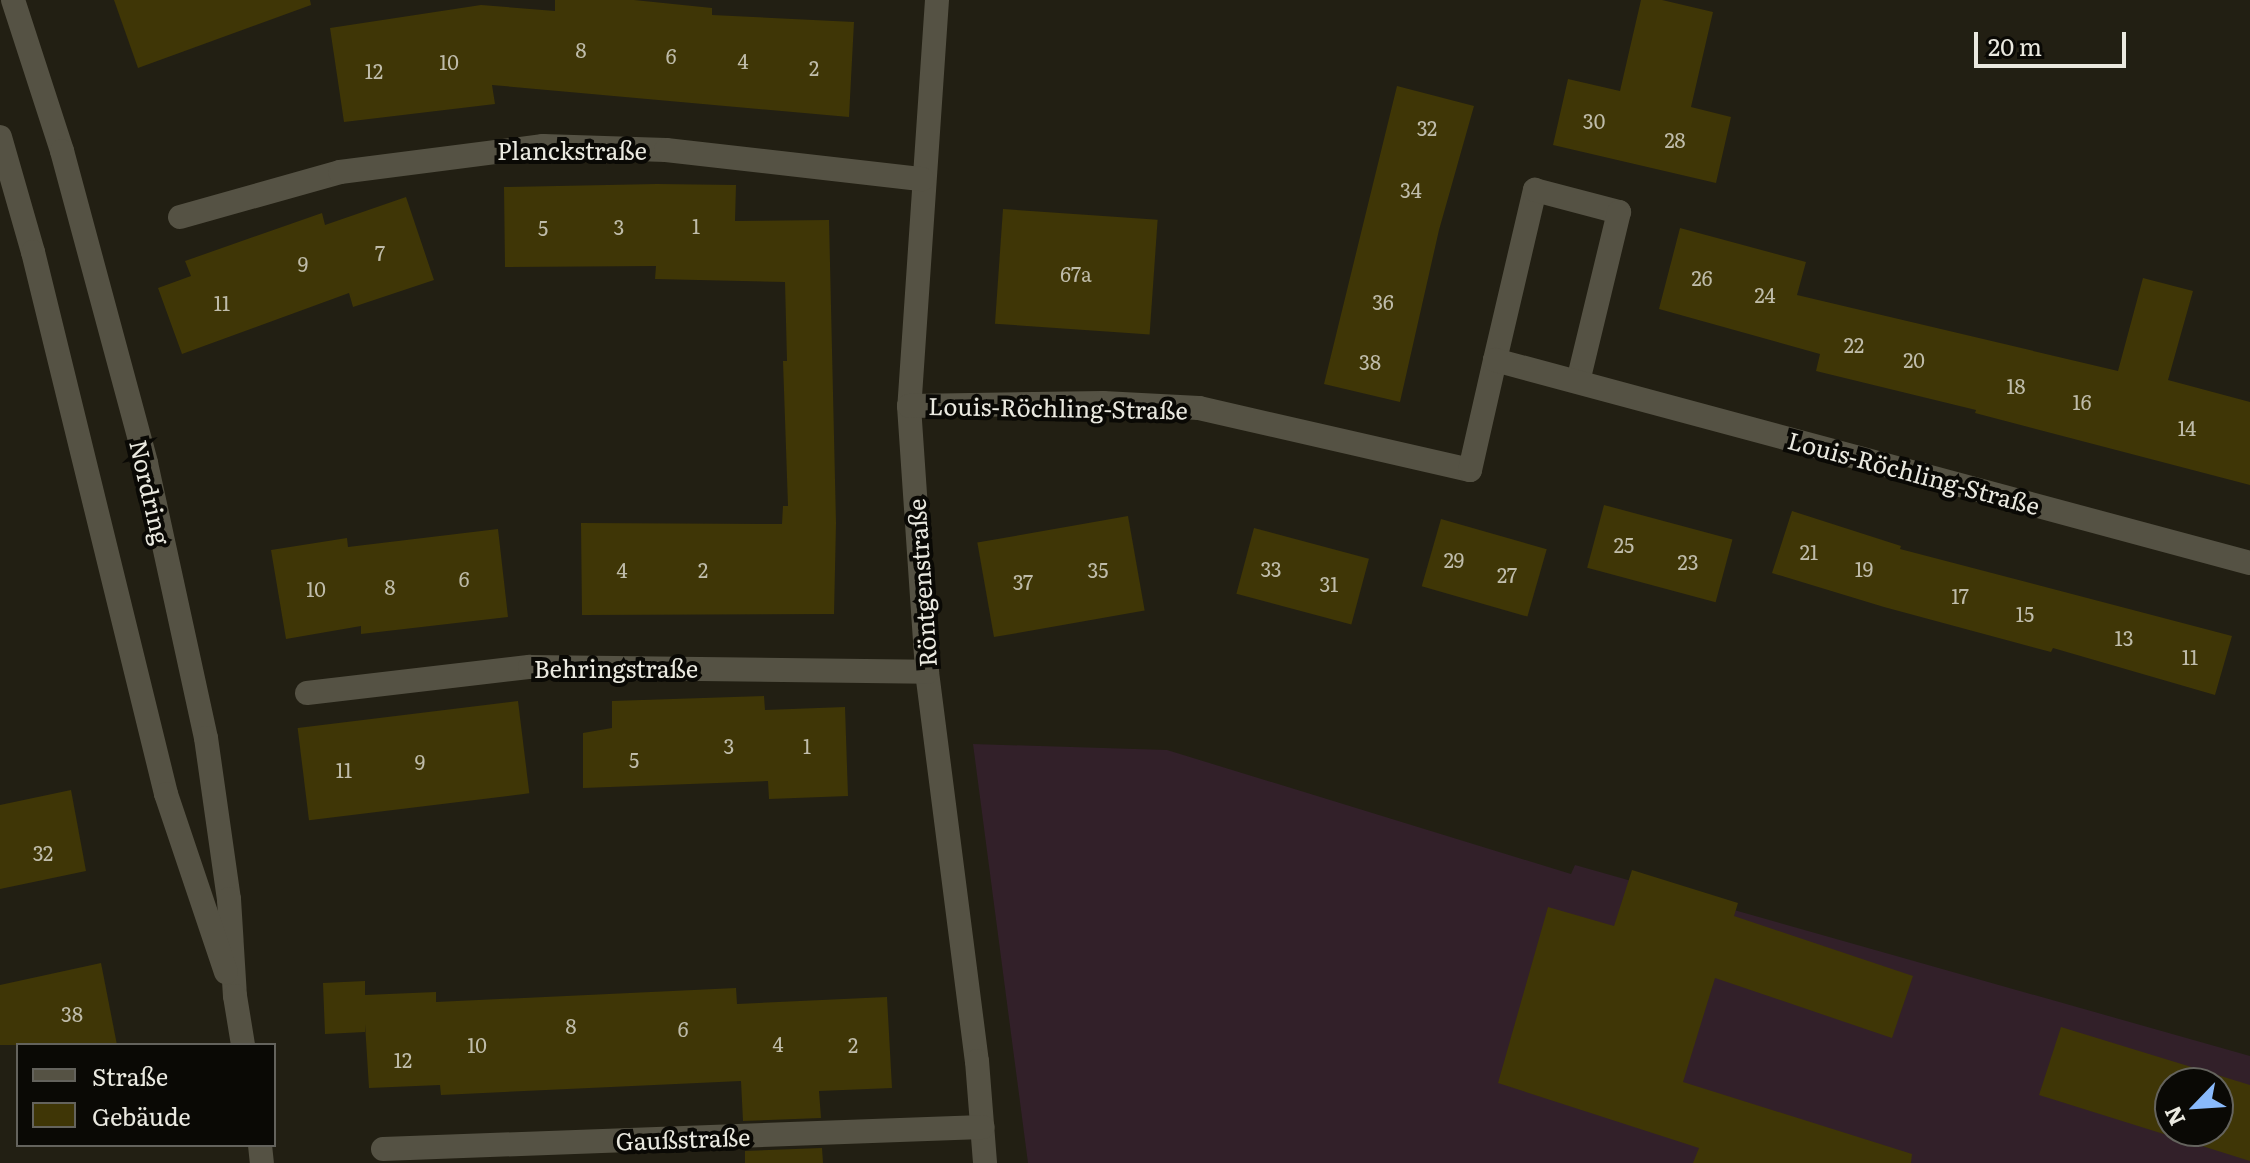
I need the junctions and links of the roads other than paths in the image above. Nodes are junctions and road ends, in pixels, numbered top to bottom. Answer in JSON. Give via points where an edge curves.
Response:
{"nodes":[{"id":1,"x":13,"y":0,"type":"edge"},
{"id":2,"x":937,"y":0,"type":"edge"},
{"id":3,"x":0,"y":137,"type":"edge"},
{"id":4,"x":922,"y":179,"type":"junction"},
{"id":5,"x":180,"y":217,"type":"dead end"},
{"id":6,"x":1495,"y":360,"type":"junction"},
{"id":7,"x":1578,"y":381,"type":"junction"},
{"id":8,"x":909,"y":406,"type":"junction"},
{"id":9,"x":2250,"y":563,"type":"edge"},
{"id":10,"x":927,"y":672,"type":"junction"},
{"id":11,"x":307,"y":693,"type":"dead end"},
{"id":12,"x":235,"y":996,"type":"junction"},
{"id":13,"x":243,"y":1043,"type":"edge"},
{"id":14,"x":983,"y":1127,"type":"junction"},
{"id":15,"x":383,"y":1149,"type":"dead end"},
{"id":16,"x":985,"y":1163,"type":"edge"}],
"edges":[{"from":1,"to":12,"type":"street","name":"Nordring","via":[[62,151],[146,463],[206,738],[229,899]]},
{"from":2,"to":4,"type":"street","name":"Röntgenstraße"},
{"from":3,"to":12,"type":"street","name":"Nordring","via":[[37,266],[166,794]]},
{"from":4,"to":5,"type":"street","name":"Planckstraße","via":[[666,150],[543,146],[340,172]]},
{"from":4,"to":8,"type":"street","name":"Röntgenstraße"},
{"from":6,"to":7,"type":"street","name":"Louis-Röchling-Straße"},
{"from":6,"to":7,"type":"street","name":"Louis-Röchling-Straße","via":[[1535,190],[1619,212]]},
{"from":6,"to":8,"type":"street","name":"Louis-Röchling-Straße","via":[[1470,470],[1199,408],[1103,403]]},
{"from":7,"to":9,"type":"street","name":"Louis-Röchling-Straße"},
{"from":8,"to":10,"type":"street","name":"Röntgenstraße"},
{"from":10,"to":11,"type":"street","name":"Behringstraße","via":[[530,667]]},
{"from":10,"to":14,"type":"street","name":"Röntgenstraße"},
{"from":12,"to":13,"type":"street","name":"Nordring"},
{"from":14,"to":15,"type":"street","name":"Gaußstraße"},
{"from":14,"to":16,"type":"street","name":"Röntgenstraße"}]}
